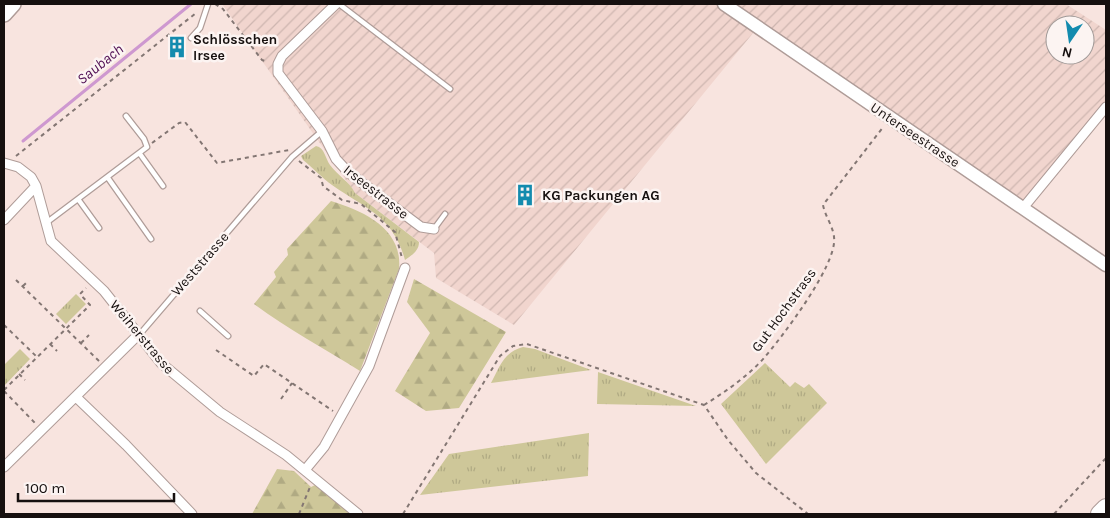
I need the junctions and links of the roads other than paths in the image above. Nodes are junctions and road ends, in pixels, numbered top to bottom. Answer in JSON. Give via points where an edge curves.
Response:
{"nodes":[{"id":1,"x":13,"y":4,"type":"edge"},
{"id":2,"x":208,"y":4,"type":"edge"},
{"id":3,"x":337,"y":4,"type":"edge"},
{"id":4,"x":724,"y":4,"type":"edge"},
{"id":5,"x":4,"y":14,"type":"edge"},
{"id":6,"x":190,"y":38,"type":"dead end"},
{"id":7,"x":450,"y":89,"type":"dead end"},
{"id":8,"x":1106,"y":106,"type":"edge"},
{"id":9,"x":126,"y":116,"type":"dead end"},
{"id":10,"x":322,"y":131,"type":"junction"},
{"id":11,"x":140,"y":154,"type":"junction"},
{"id":12,"x":7,"y":163,"type":"edge"},
{"id":13,"x":108,"y":178,"type":"junction"},
{"id":14,"x":36,"y":186,"type":"junction"},
{"id":15,"x":163,"y":186,"type":"dead end"},
{"id":16,"x":78,"y":199,"type":"junction"},
{"id":17,"x":1023,"y":208,"type":"junction"},
{"id":18,"x":445,"y":214,"type":"dead end"},
{"id":19,"x":4,"y":220,"type":"edge"},
{"id":20,"x":45,"y":224,"type":"junction"},
{"id":21,"x":99,"y":228,"type":"dead end"},
{"id":22,"x":434,"y":229,"type":"joint"},
{"id":23,"x":151,"y":239,"type":"dead end"},
{"id":24,"x":1106,"y":265,"type":"edge"},
{"id":25,"x":405,"y":268,"type":"road end"},
{"id":26,"x":200,"y":311,"type":"dead end"},
{"id":27,"x":139,"y":334,"type":"junction"},
{"id":28,"x":228,"y":336,"type":"dead end"},
{"id":29,"x":76,"y":397,"type":"junction"},
{"id":30,"x":4,"y":467,"type":"edge"},
{"id":31,"x":305,"y":470,"type":"junction"},
{"id":32,"x":1106,"y":508,"type":"edge"},
{"id":33,"x":192,"y":514,"type":"edge"},
{"id":34,"x":358,"y":514,"type":"edge"},
{"id":35,"x":1100,"y":514,"type":"edge"}],
"edges":[{"from":1,"to":5,"type":"main road"},
{"from":2,"to":6,"type":"lane","via":[[200,28]]},
{"from":3,"to":7,"type":"lane"},
{"from":3,"to":10,"type":"street","name":"Irseestrasse","via":[[282,56],[278,64],[278,73]]},
{"from":4,"to":17,"type":"street","name":"Unterseestrasse"},
{"from":8,"to":17,"type":"street"},
{"from":9,"to":11,"type":"lane","via":[[147,147]]},
{"from":10,"to":22,"type":"street","name":"Irseestrasse","via":[[336,159],[349,173],[421,228]]},
{"from":10,"to":27,"type":"lane","name":"Weststrasse","via":[[292,157]]},
{"from":11,"to":13,"type":"lane"},
{"from":11,"to":15,"type":"lane"},
{"from":12,"to":14,"type":"street","via":[[25,172]]},
{"from":13,"to":16,"type":"lane"},
{"from":13,"to":23,"type":"lane"},
{"from":14,"to":19,"type":"street"},
{"from":14,"to":20,"type":"street","name":"Weiherstrasse"},
{"from":16,"to":20,"type":"lane"},
{"from":16,"to":21,"type":"lane"},
{"from":17,"to":24,"type":"street","name":"Unterseestrasse"},
{"from":18,"to":22,"type":"lane"},
{"from":20,"to":27,"type":"street","name":"Weiherstrasse","via":[[57,250],[104,291]]},
{"from":25,"to":31,"type":"street","via":[[369,366],[324,447]]},
{"from":26,"to":28,"type":"lane"},
{"from":27,"to":29,"type":"street","name":"Weststrasse"},
{"from":27,"to":31,"type":"street","name":"Weiherstrasse","via":[[175,377]]},
{"from":29,"to":30,"type":"street","name":"Weststrasse"},
{"from":29,"to":33,"type":"street"},
{"from":31,"to":34,"type":"street","name":"Weiherstrasse"},
{"from":32,"to":35,"type":"highway"}]}
